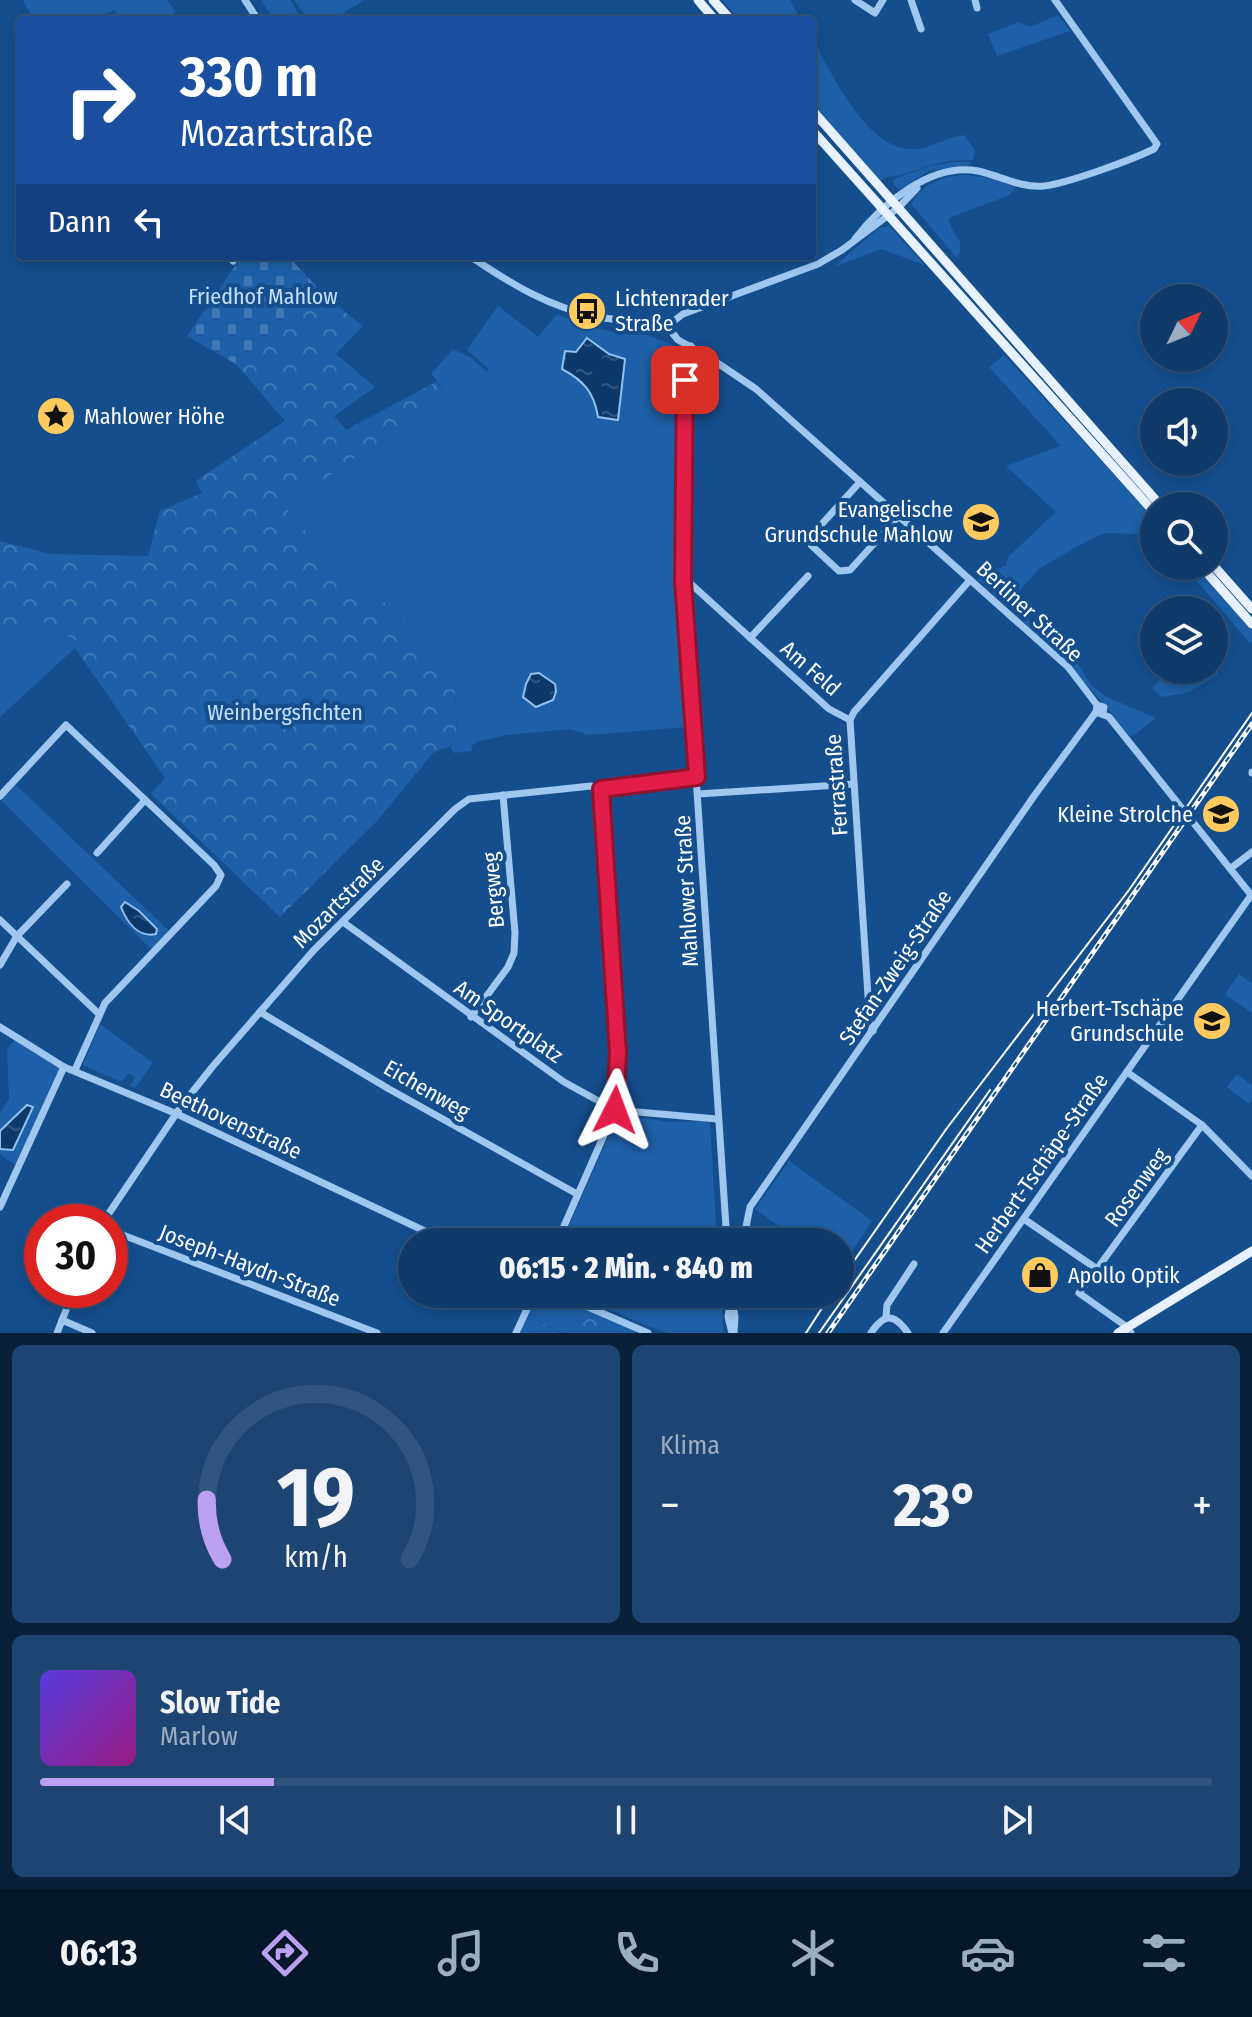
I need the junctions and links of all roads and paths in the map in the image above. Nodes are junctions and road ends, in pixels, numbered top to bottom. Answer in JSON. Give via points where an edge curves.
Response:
{"nodes":[{"id":1,"x":698,"y":0,"type":"edge"},
{"id":2,"x":713,"y":0,"type":"edge"},
{"id":3,"x":855,"y":0,"type":"edge"},
{"id":4,"x":883,"y":0,"type":"edge"},
{"id":5,"x":911,"y":0,"type":"edge"},
{"id":6,"x":1055,"y":0,"type":"edge"},
{"id":7,"x":712,"y":16,"type":"edge"},
{"id":8,"x":727,"y":16,"type":"edge"},
{"id":9,"x":921,"y":29,"type":"dead end"},
{"id":10,"x":816,"y":115,"type":"edge"},
{"id":11,"x":816,"y":134,"type":"edge"},
{"id":12,"x":895,"y":205,"type":"junction"},
{"id":13,"x":885,"y":212,"type":"junction"},
{"id":14,"x":476,"y":260,"type":"edge"},
{"id":15,"x":667,"y":326,"type":"junction"},
{"id":16,"x":691,"y":346,"type":"junction"},
{"id":17,"x":860,"y":482,"type":"junction"},
{"id":18,"x":1149,"y":492,"type":"edge"},
{"id":19,"x":1140,"y":496,"type":"edge"},
{"id":20,"x":899,"y":516,"type":"junction"},
{"id":21,"x":808,"y":576,"type":"dead end"},
{"id":22,"x":970,"y":580,"type":"junction"},
{"id":23,"x":1213,"y":580,"type":"edge"},
{"id":24,"x":1226,"y":580,"type":"edge"},
{"id":25,"x":683,"y":581,"type":"junction"},
{"id":26,"x":1252,"y":609,"type":"edge"},
{"id":27,"x":1252,"y":624,"type":"edge"},
{"id":28,"x":750,"y":638,"type":"junction"},
{"id":29,"x":1099,"y":710,"type":"junction"},
{"id":30,"x":852,"y":716,"type":"junction"},
{"id":31,"x":697,"y":777,"type":"junction"},
{"id":32,"x":854,"y":784,"type":"junction"},
{"id":33,"x":601,"y":789,"type":"junction"},
{"id":34,"x":698,"y":794,"type":"junction"},
{"id":35,"x":503,"y":795,"type":"junction"},
{"id":36,"x":0,"y":796,"type":"edge"},
{"id":37,"x":145,"y":800,"type":"junction"},
{"id":38,"x":1252,"y":852,"type":"edge"},
{"id":39,"x":97,"y":853,"type":"dead end"},
{"id":40,"x":1231,"y":868,"type":"junction"},
{"id":41,"x":67,"y":884,"type":"dead end"},
{"id":42,"x":1252,"y":895,"type":"edge"},
{"id":43,"x":0,"y":920,"type":"edge"},
{"id":44,"x":343,"y":922,"type":"junction"},
{"id":45,"x":17,"y":936,"type":"junction"},
{"id":46,"x":0,"y":965,"type":"edge"},
{"id":47,"x":260,"y":1012,"type":"junction"},
{"id":48,"x":99,"y":1014,"type":"junction"},
{"id":49,"x":471,"y":1017,"type":"junction"},
{"id":50,"x":0,"y":1027,"type":"edge"},
{"id":51,"x":873,"y":1031,"type":"junction"},
{"id":52,"x":64,"y":1067,"type":"junction"},
{"id":53,"x":75,"y":1070,"type":"junction"},
{"id":54,"x":1127,"y":1072,"type":"junction"},
{"id":55,"x":615,"y":1110,"type":"junction"},
{"id":56,"x":177,"y":1114,"type":"junction"},
{"id":57,"x":717,"y":1119,"type":"junction"},
{"id":58,"x":1202,"y":1125,"type":"junction"},
{"id":59,"x":1252,"y":1176,"type":"edge"},
{"id":60,"x":577,"y":1194,"type":"junction"},
{"id":61,"x":115,"y":1204,"type":"edge"},
{"id":62,"x":0,"y":1207,"type":"edge"},
{"id":63,"x":1024,"y":1219,"type":"junction"},
{"id":64,"x":418,"y":1228,"type":"edge"},
{"id":65,"x":563,"y":1228,"type":"edge"},
{"id":66,"x":726,"y":1228,"type":"edge"},
{"id":67,"x":746,"y":1228,"type":"edge"},
{"id":68,"x":128,"y":1237,"type":"edge"},
{"id":69,"x":1252,"y":1251,"type":"edge"},
{"id":70,"x":914,"y":1264,"type":"dead end"},
{"id":71,"x":1097,"y":1269,"type":"junction"},
{"id":72,"x":67,"y":1308,"type":"edge"},
{"id":73,"x":528,"y":1308,"type":"edge"},
{"id":74,"x":590,"y":1308,"type":"edge"},
{"id":75,"x":729,"y":1308,"type":"edge"},
{"id":76,"x":886,"y":1317,"type":"junction"},
{"id":77,"x":62,"y":1320,"type":"junction"},
{"id":78,"x":1125,"y":1331,"type":"edge"},
{"id":79,"x":57,"y":1333,"type":"edge"},
{"id":80,"x":92,"y":1333,"type":"edge"},
{"id":81,"x":377,"y":1333,"type":"edge"},
{"id":82,"x":516,"y":1333,"type":"edge"},
{"id":83,"x":648,"y":1333,"type":"edge"},
{"id":84,"x":733,"y":1333,"type":"edge"},
{"id":85,"x":871,"y":1333,"type":"edge"},
{"id":86,"x":908,"y":1333,"type":"edge"},
{"id":87,"x":943,"y":1333,"type":"edge"}],
"edges":[{"from":1,"to":7,"type":"main road"},
{"from":2,"to":8,"type":"main road"},
{"from":3,"to":4,"type":"street","via":[[875,13]]},
{"from":5,"to":9,"type":"street"},
{"from":6,"to":12,"type":"street","via":[[1157,144],[1154,149],[1045,186],[963,170],[935,175]]},
{"from":10,"to":12,"type":"main road"},
{"from":11,"to":13,"type":"main road"},
{"from":12,"to":13,"type":"street"},
{"from":12,"to":18,"type":"main road"},
{"from":13,"to":15,"type":"street","via":[[818,264],[683,314]]},
{"from":13,"to":19,"type":"main road"},
{"from":14,"to":15,"type":"street","via":[[516,287],[560,307]]},
{"from":15,"to":16,"type":"street","name":"Berliner Straße"},
{"from":16,"to":17,"type":"street","name":"Berliner Straße","via":[[756,389]]},
{"from":16,"to":25,"type":"street","name":"Mahlower Straße","via":[[685,358]]},
{"from":17,"to":20,"type":"street","name":"Berliner Straße"},
{"from":17,"to":20,"type":"street","via":[[811,536],[811,545],[839,571],[850,570]]},
{"from":20,"to":22,"type":"street","name":"Berliner Straße"},
{"from":21,"to":28,"type":"street","name":"Am Feld"},
{"from":22,"to":29,"type":"street","name":"Berliner Straße","via":[[1068,667]]},
{"from":22,"to":30,"type":"street","name":"Ferrastraße"},
{"from":23,"to":27,"type":"main road"},
{"from":24,"to":26,"type":"main road"},
{"from":25,"to":28,"type":"street","name":"Am Feld"},
{"from":25,"to":31,"type":"street","name":"Mahlower Straße"},
{"from":28,"to":30,"type":"street","name":"Am Feld","via":[[829,709]]},
{"from":29,"to":40,"type":"street","name":"Berliner Straße"},
{"from":29,"to":51,"type":"street","name":"Stefan-Zweig-Straße"},
{"from":30,"to":32,"type":"street","name":"Ferrastraße"},
{"from":31,"to":33,"type":"street","name":"Mozartstraße"},
{"from":31,"to":34,"type":"street","name":"Mahlower Straße"},
{"from":32,"to":34,"type":"street"},
{"from":32,"to":51,"type":"street","name":"Ferrastraße"},
{"from":33,"to":35,"type":"street","name":"Mozartstraße"},
{"from":33,"to":55,"type":"street","via":[[618,1053]]},
{"from":34,"to":57,"type":"street","name":"Mahlower Straße"},
{"from":35,"to":44,"type":"street","name":"Mozartstraße","via":[[469,799],[455,809]]},
{"from":35,"to":49,"type":"street","name":"Bergweg","via":[[514,953]]},
{"from":36,"to":37,"type":"street","via":[[66,725]]},
{"from":37,"to":39,"type":"street"},
{"from":37,"to":48,"type":"street","via":[[221,875]]},
{"from":38,"to":40,"type":"street"},
{"from":40,"to":42,"type":"street","name":"Berliner Straße"},
{"from":41,"to":45,"type":"street"},
{"from":42,"to":54,"type":"street","name":"Herbert-Tschäpe-Straße"},
{"from":43,"to":45,"type":"street"},
{"from":44,"to":47,"type":"street","name":"Mozartstraße"},
{"from":44,"to":49,"type":"street","name":"Am Sportplatz"},
{"from":45,"to":46,"type":"street"},
{"from":45,"to":48,"type":"street"},
{"from":47,"to":56,"type":"street","name":"Mozartstraße"},
{"from":47,"to":60,"type":"street","name":"Eichenweg"},
{"from":48,"to":53,"type":"street"},
{"from":49,"to":55,"type":"street","name":"Am Sportplatz","via":[[564,1082]]},
{"from":50,"to":52,"type":"street","name":"Beethovenstraße"},
{"from":51,"to":67,"type":"street","name":"Stefan-Zweig-Straße","via":[[750,1207]]},
{"from":52,"to":53,"type":"street","name":"Beethovenstraße"},
{"from":52,"to":62,"type":"street"},
{"from":53,"to":56,"type":"street","name":"Beethovenstraße"},
{"from":54,"to":58,"type":"street"},
{"from":54,"to":63,"type":"street","name":"Herbert-Tschäpe-Straße"},
{"from":55,"to":57,"type":"street","name":"Am Sportplatz"},
{"from":55,"to":60,"type":"street"},
{"from":56,"to":61,"type":"street","name":"Mozartstraße"},
{"from":56,"to":64,"type":"street","name":"Beethovenstraße"},
{"from":57,"to":66,"type":"street","name":"Mahlower Straße"},
{"from":58,"to":59,"type":"street"},
{"from":58,"to":71,"type":"street","name":"Rosenweg"},
{"from":60,"to":65,"type":"street"},
{"from":63,"to":71,"type":"street"},
{"from":63,"to":87,"type":"street","name":"Herbert-Tschäpe-Straße"},
{"from":68,"to":81,"type":"street","name":"Joseph-Haydn-Straße"},
{"from":69,"to":78,"type":"main road"},
{"from":70,"to":76,"type":"street","via":[[887,1305]]},
{"from":71,"to":78,"type":"street","name":"Rosenweg","via":[[1079,1293]]},
{"from":72,"to":77,"type":"street"},
{"from":73,"to":82,"type":"street"},
{"from":74,"to":83,"type":"street"},
{"from":75,"to":84,"type":"street"},
{"from":76,"to":85,"type":"street"},
{"from":76,"to":86,"type":"street"},
{"from":77,"to":79,"type":"street"},
{"from":77,"to":80,"type":"street"}]}
